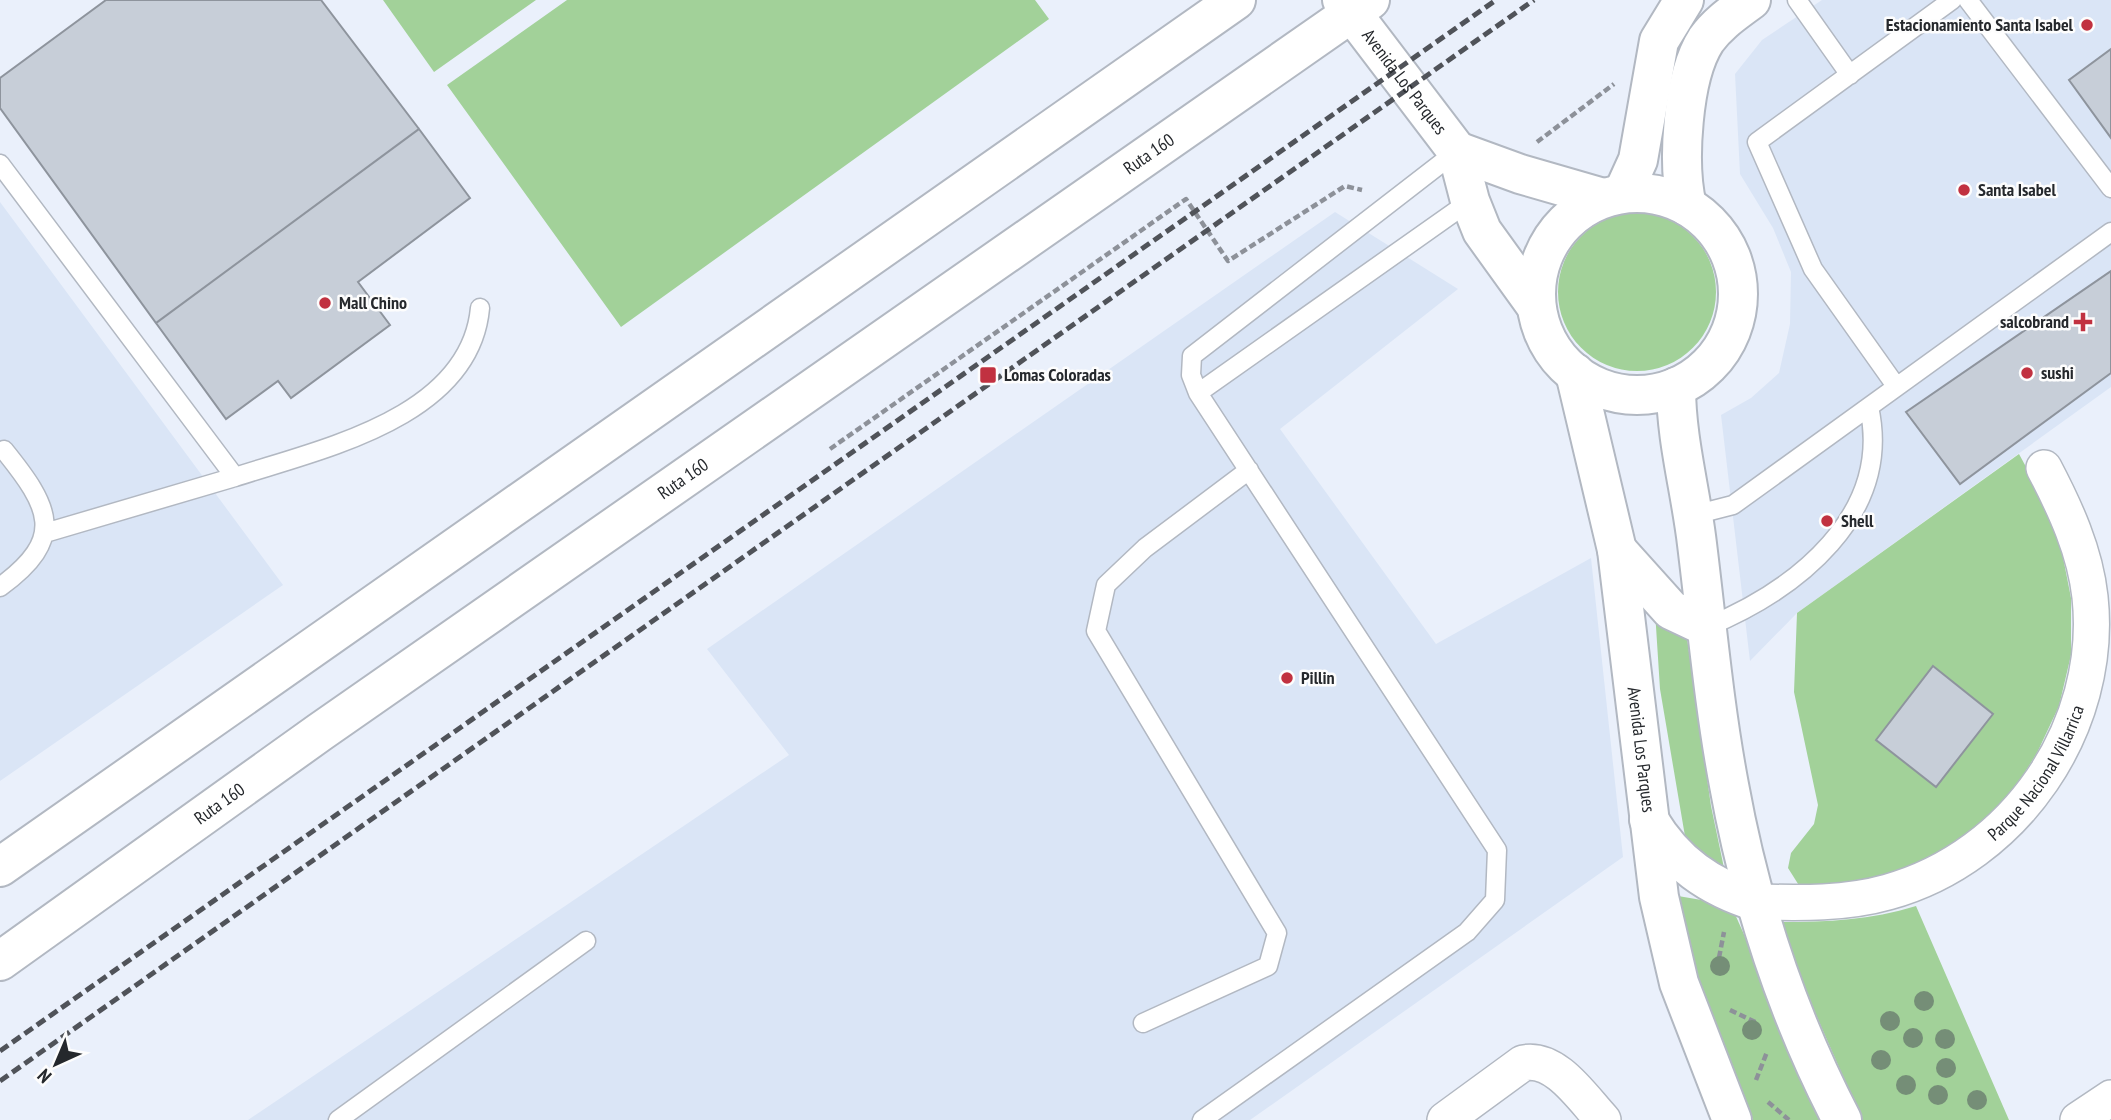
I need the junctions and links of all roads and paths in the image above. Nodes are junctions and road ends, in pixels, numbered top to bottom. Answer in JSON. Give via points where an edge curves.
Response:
{"nodes":[{"id":1,"x":1236,"y":0,"type":"edge"},
{"id":2,"x":1684,"y":0,"type":"edge"},
{"id":3,"x":1751,"y":0,"type":"edge"},
{"id":4,"x":1797,"y":0,"type":"edge"},
{"id":5,"x":1952,"y":0,"type":"edge"},
{"id":6,"x":1968,"y":0,"type":"edge"},
{"id":7,"x":1355,"y":4,"type":"edge"},
{"id":8,"x":1653,"y":64,"type":"junction"},
{"id":9,"x":1850,"y":75,"type":"junction"},
{"id":10,"x":1457,"y":151,"type":"junction"},
{"id":11,"x":0,"y":164,"type":"edge"},
{"id":12,"x":1520,"y":174,"type":"junction"},
{"id":13,"x":2111,"y":188,"type":"edge"},
{"id":14,"x":1613,"y":196,"type":"junction"},
{"id":15,"x":1396,"y":197,"type":"junction"},
{"id":16,"x":1470,"y":201,"type":"junction"},
{"id":17,"x":1687,"y":206,"type":"junction"},
{"id":18,"x":2111,"y":232,"type":"edge"},
{"id":19,"x":1536,"y":306,"type":"junction"},
{"id":20,"x":480,"y":308,"type":"dead end"},
{"id":21,"x":1575,"y":373,"type":"junction"},
{"id":22,"x":1896,"y":386,"type":"junction"},
{"id":23,"x":1676,"y":387,"type":"junction"},
{"id":24,"x":1198,"y":393,"type":"junction"},
{"id":25,"x":1869,"y":407,"type":"junction"},
{"id":26,"x":830,"y":449,"type":"dead end"},
{"id":27,"x":4,"y":450,"type":"dead end"},
{"id":28,"x":2044,"y":468,"type":"dead end"},
{"id":29,"x":1249,"y":470,"type":"junction"},
{"id":30,"x":235,"y":477,"type":"junction"},
{"id":31,"x":1694,"y":515,"type":"junction"},
{"id":32,"x":45,"y":533,"type":"junction"},
{"id":33,"x":1617,"y":550,"type":"junction"},
{"id":34,"x":0,"y":587,"type":"edge"},
{"id":35,"x":1707,"y":627,"type":"junction"},
{"id":36,"x":1646,"y":815,"type":"junction"},
{"id":37,"x":0,"y":867,"type":"edge"},
{"id":38,"x":1742,"y":911,"type":"junction"},
{"id":39,"x":586,"y":942,"type":"dead end"},
{"id":40,"x":0,"y":961,"type":"edge"},
{"id":41,"x":1716,"y":976,"type":"dead end"},
{"id":42,"x":1723,"y":1004,"type":"dead end"},
{"id":43,"x":1143,"y":1023,"type":"dead end"},
{"id":44,"x":1765,"y":1032,"type":"dead end"},
{"id":45,"x":1769,"y":1044,"type":"dead end"},
{"id":46,"x":1758,"y":1091,"type":"dead end"},
{"id":47,"x":1762,"y":1097,"type":"dead end"},
{"id":48,"x":2111,"y":1098,"type":"edge"},
{"id":49,"x":338,"y":1120,"type":"edge"},
{"id":50,"x":1202,"y":1120,"type":"edge"},
{"id":51,"x":1445,"y":1120,"type":"edge"},
{"id":52,"x":1603,"y":1120,"type":"edge"},
{"id":53,"x":1732,"y":1120,"type":"edge"},
{"id":54,"x":1789,"y":1120,"type":"edge"},
{"id":55,"x":1842,"y":1120,"type":"edge"},
{"id":56,"x":2078,"y":1120,"type":"edge"}],
"edges":[{"from":1,"to":37,"type":"main road"},
{"from":2,"to":8,"type":"main road","via":[[1659,41]]},
{"from":3,"to":17,"type":"main road","via":[[1717,27],[1694,66],[1680,173]]},
{"from":4,"to":9,"type":"lane"},
{"from":5,"to":9,"type":"lane"},
{"from":6,"to":13,"type":"lane"},
{"from":7,"to":10,"type":"main road","name":"Avenida Los Parques"},
{"from":7,"to":40,"type":"main road","name":"Ruta 160"},
{"from":8,"to":12,"type":"path","via":[[1626,76],[1540,138]]},
{"from":8,"to":14,"type":"main road","via":[[1638,160]]},
{"from":9,"to":22,"type":"lane","via":[[1757,142],[1812,269]]},
{"from":10,"to":12,"type":"main road","name":"Avenida Los Parques"},
{"from":10,"to":15,"type":"lane"},
{"from":10,"to":16,"type":"main road","name":"Avenida Los Parques"},
{"from":11,"to":30,"type":"lane"},
{"from":12,"to":14,"type":"main road","name":"Avenida Los Parques"},
{"from":14,"to":17,"type":"main road","name":"Avenida Los Parques","via":[[1666,197]]},
{"from":14,"to":19,"type":"main road","name":"Avenida Los Parques","via":[[1583,208],[1551,240],[1536,283]]},
{"from":15,"to":24,"type":"lane","via":[[1192,356],[1191,375]]},
{"from":15,"to":26,"type":"path","via":[[1345,186],[1227,261],[1186,199]]},
{"from":16,"to":19,"type":"main road","name":"Avenida Los Parques","via":[[1498,257]]},
{"from":16,"to":24,"type":"lane"},
{"from":17,"to":23,"type":"main road","name":"Avenida Los Parques","via":[[1720,236],[1731,256],[1738,300],[1725,343],[1712,361]]},
{"from":18,"to":22,"type":"lane"},
{"from":19,"to":21,"type":"main road","name":"Avenida Los Parques","via":[[1549,344]]},
{"from":20,"to":30,"type":"lane","via":[[479,325],[466,356],[412,408],[363,434]]},
{"from":21,"to":23,"type":"main road","name":"Avenida Los Parques","via":[[1613,392],[1645,394]]},
{"from":21,"to":33,"type":"main road","name":"Avenida Los Parques"},
{"from":22,"to":25,"type":"lane"},
{"from":23,"to":31,"type":"main road","via":[[1678,427]]},
{"from":24,"to":29,"type":"lane"},
{"from":25,"to":31,"type":"lane","via":[[1733,505]]},
{"from":25,"to":35,"type":"lane","via":[[1872,465],[1867,487],[1844,526],[1780,590]]},
{"from":27,"to":32,"type":"lane","via":[[41,502]]},
{"from":28,"to":38,"type":"street","name":"Parque Nacional Villarrica","via":[[2075,536],[2088,585],[2092,625],[2085,688],[2046,774],[2006,824],[1980,846],[1921,881],[1855,899]]},
{"from":29,"to":43,"type":"lane","via":[[1145,548],[1106,585],[1096,631],[1277,933],[1268,966]]},
{"from":29,"to":50,"type":"lane","via":[[1497,850],[1495,900],[1467,932]]},
{"from":30,"to":32,"type":"lane"},
{"from":31,"to":35,"type":"main road"},
{"from":32,"to":34,"type":"lane","via":[[32,561]]},
{"from":33,"to":35,"type":"main road","via":[[1671,610]]},
{"from":33,"to":36,"type":"main road","name":"Avenida Los Parques"},
{"from":35,"to":38,"type":"main road"},
{"from":36,"to":38,"type":"main road","via":[[1672,853],[1731,894]]},
{"from":36,"to":53,"type":"main road","name":"Avenida Los Parques","via":[[1679,983]]},
{"from":38,"to":41,"type":"path","via":[[1719,946]]},
{"from":38,"to":55,"type":"main road","via":[[1781,979]]},
{"from":39,"to":49,"type":"lane"},
{"from":42,"to":44,"type":"path"},
{"from":45,"to":46,"type":"path","via":[[1756,1080]]},
{"from":47,"to":54,"type":"path"},
{"from":48,"to":56,"type":"street"},
{"from":51,"to":52,"type":"street","via":[[1523,1063],[1531,1062],[1553,1069]]}]}
